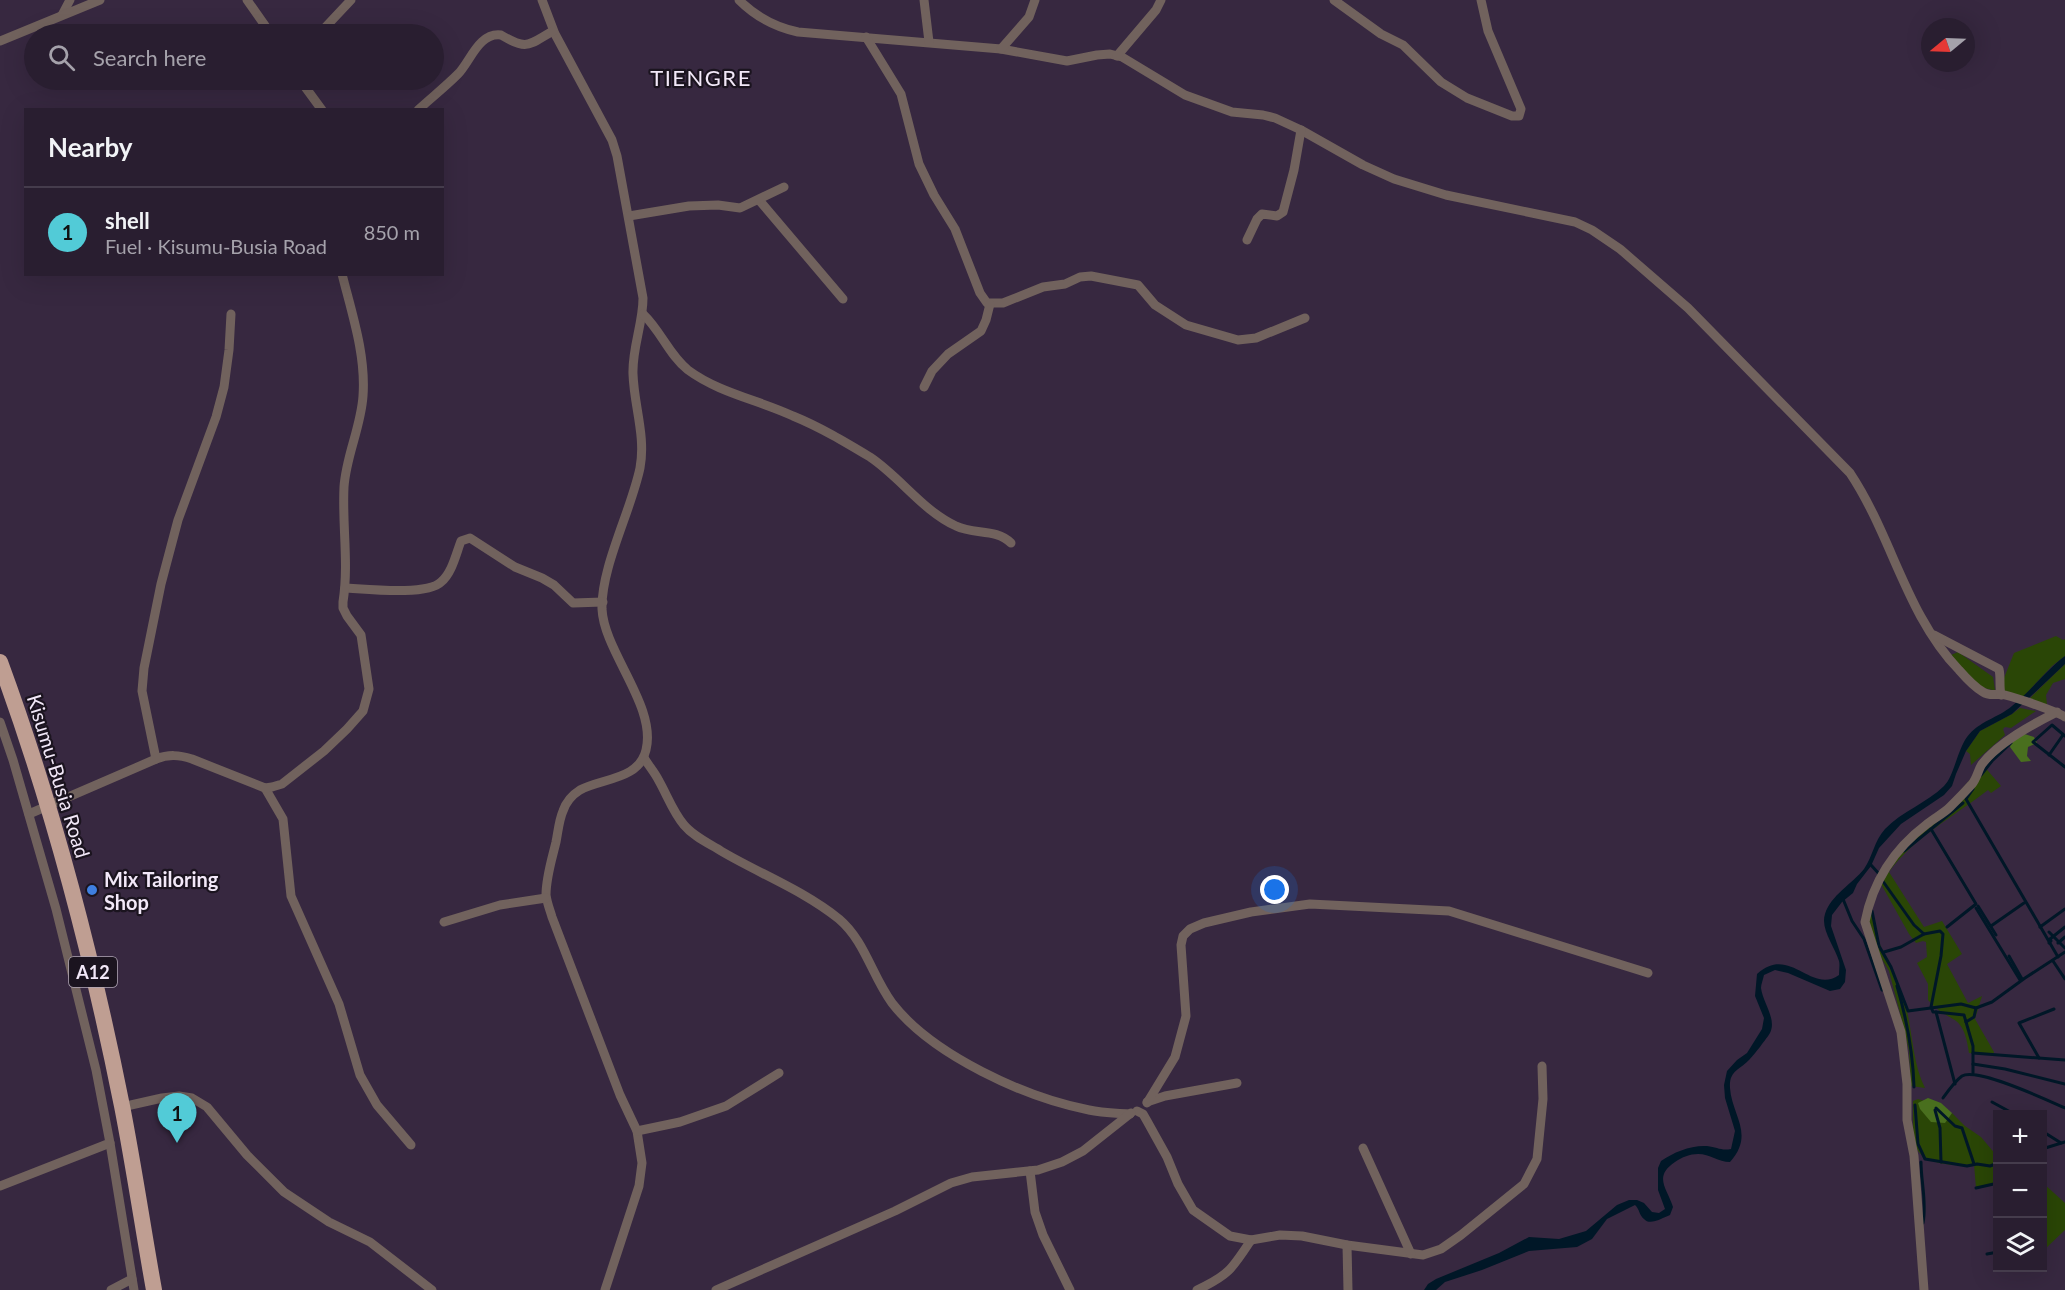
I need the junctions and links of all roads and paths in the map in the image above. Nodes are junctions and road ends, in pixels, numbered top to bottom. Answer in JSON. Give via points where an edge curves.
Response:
{"nodes":[{"id":1,"x":70,"y":0,"type":"edge"},
{"id":2,"x":100,"y":0,"type":"edge"},
{"id":3,"x":247,"y":0,"type":"edge"},
{"id":4,"x":351,"y":0,"type":"edge"},
{"id":5,"x":542,"y":0,"type":"edge"},
{"id":6,"x":739,"y":0,"type":"edge"},
{"id":7,"x":924,"y":0,"type":"edge"},
{"id":8,"x":1035,"y":0,"type":"edge"},
{"id":9,"x":1161,"y":0,"type":"edge"},
{"id":10,"x":1334,"y":0,"type":"edge"},
{"id":11,"x":1481,"y":0,"type":"edge"},
{"id":12,"x":62,"y":15,"type":"junction"},
{"id":13,"x":41,"y":24,"type":"edge"},
{"id":14,"x":264,"y":24,"type":"edge"},
{"id":15,"x":328,"y":24,"type":"edge"},
{"id":16,"x":553,"y":30,"type":"junction"},
{"id":17,"x":24,"y":31,"type":"edge"},
{"id":18,"x":866,"y":37,"type":"junction"},
{"id":19,"x":0,"y":41,"type":"edge"},
{"id":20,"x":929,"y":42,"type":"junction"},
{"id":21,"x":1001,"y":49,"type":"junction"},
{"id":22,"x":1117,"y":56,"type":"junction"},
{"id":23,"x":444,"y":87,"type":"edge"},
{"id":24,"x":307,"y":90,"type":"edge"},
{"id":25,"x":440,"y":90,"type":"edge"},
{"id":26,"x":321,"y":108,"type":"edge"},
{"id":27,"x":420,"y":108,"type":"edge"},
{"id":28,"x":1301,"y":130,"type":"junction"},
{"id":29,"x":784,"y":187,"type":"dead end"},
{"id":30,"x":759,"y":200,"type":"junction"},
{"id":31,"x":629,"y":216,"type":"junction"},
{"id":32,"x":1246,"y":240,"type":"dead end"},
{"id":33,"x":343,"y":276,"type":"edge"},
{"id":34,"x":843,"y":299,"type":"dead end"},
{"id":35,"x":990,"y":304,"type":"junction"},
{"id":36,"x":231,"y":314,"type":"dead end"},
{"id":37,"x":643,"y":314,"type":"junction"},
{"id":38,"x":1305,"y":318,"type":"dead end"},
{"id":39,"x":924,"y":387,"type":"dead end"},
{"id":40,"x":1011,"y":543,"type":"dead end"},
{"id":41,"x":345,"y":588,"type":"junction"},
{"id":42,"x":603,"y":602,"type":"junction"},
{"id":43,"x":1930,"y":633,"type":"junction"},
{"id":44,"x":0,"y":663,"type":"edge"},
{"id":45,"x":2002,"y":695,"type":"junction"},
{"id":46,"x":2061,"y":715,"type":"edge"},
{"id":47,"x":0,"y":723,"type":"edge"},
{"id":48,"x":644,"y":758,"type":"junction"},
{"id":49,"x":156,"y":759,"type":"junction"},
{"id":50,"x":265,"y":788,"type":"junction"},
{"id":51,"x":48,"y":807,"type":"junction"},
{"id":52,"x":29,"y":814,"type":"junction"},
{"id":53,"x":546,"y":898,"type":"junction"},
{"id":54,"x":444,"y":922,"type":"dead end"},
{"id":55,"x":1648,"y":973,"type":"dead end"},
{"id":56,"x":1542,"y":1066,"type":"dead end"},
{"id":57,"x":779,"y":1073,"type":"dead end"},
{"id":58,"x":1238,"y":1083,"type":"dead end"},
{"id":59,"x":1147,"y":1103,"type":"junction"},
{"id":60,"x":122,"y":1107,"type":"junction"},
{"id":61,"x":1133,"y":1113,"type":"junction"},
{"id":62,"x":637,"y":1131,"type":"junction"},
{"id":63,"x":110,"y":1143,"type":"junction"},
{"id":64,"x":411,"y":1145,"type":"dead end"},
{"id":65,"x":1363,"y":1148,"type":"dead end"},
{"id":66,"x":1030,"y":1171,"type":"junction"},
{"id":67,"x":0,"y":1186,"type":"edge"},
{"id":68,"x":1251,"y":1240,"type":"junction"},
{"id":69,"x":1347,"y":1245,"type":"junction"},
{"id":70,"x":1411,"y":1254,"type":"junction"},
{"id":71,"x":132,"y":1279,"type":"junction"},
{"id":72,"x":111,"y":1290,"type":"edge"},
{"id":73,"x":134,"y":1290,"type":"edge"},
{"id":74,"x":153,"y":1290,"type":"edge"},
{"id":75,"x":432,"y":1290,"type":"edge"},
{"id":76,"x":605,"y":1290,"type":"edge"},
{"id":77,"x":716,"y":1290,"type":"edge"},
{"id":78,"x":1070,"y":1290,"type":"edge"},
{"id":79,"x":1197,"y":1290,"type":"edge"},
{"id":80,"x":1348,"y":1290,"type":"edge"},
{"id":81,"x":1924,"y":1290,"type":"edge"}],
"edges":[{"from":1,"to":12,"type":"street"},
{"from":2,"to":12,"type":"street"},
{"from":3,"to":14,"type":"street"},
{"from":4,"to":15,"type":"street"},
{"from":5,"to":16,"type":"street"},
{"from":6,"to":18,"type":"street","via":[[781,28]]},
{"from":7,"to":20,"type":"street"},
{"from":8,"to":21,"type":"street","via":[[1029,17]]},
{"from":9,"to":22,"type":"street"},
{"from":10,"to":11,"type":"street","via":[[1403,45],[1441,82],[1467,98],[1519,116],[1521,109],[1488,31]]},
{"from":12,"to":13,"type":"street"},
{"from":16,"to":23,"type":"street","via":[[525,45],[501,35],[490,37]]},
{"from":16,"to":31,"type":"street","via":[[612,140]]},
{"from":17,"to":19,"type":"street"},
{"from":18,"to":20,"type":"street"},
{"from":18,"to":35,"type":"street","via":[[901,94],[919,164],[955,228],[982,298]]},
{"from":20,"to":21,"type":"street"},
{"from":21,"to":22,"type":"street","via":[[1067,61]]},
{"from":22,"to":28,"type":"street","via":[[1185,95],[1232,112],[1275,118]]},
{"from":24,"to":26,"type":"street"},
{"from":25,"to":27,"type":"street"},
{"from":28,"to":32,"type":"street","via":[[1283,212],[1277,216],[1262,214]]},
{"from":28,"to":43,"type":"street","via":[[1394,179],[1446,195],[1575,222],[1620,249],[1688,309],[1850,473]]},
{"from":29,"to":30,"type":"street"},
{"from":30,"to":31,"type":"street","via":[[740,207],[689,206]]},
{"from":30,"to":34,"type":"street"},
{"from":31,"to":37,"type":"street"},
{"from":33,"to":41,"type":"street","via":[[360,344],[363,373],[363,398],[344,484]]},
{"from":35,"to":38,"type":"street","via":[[1091,276],[1138,285],[1155,305],[1186,325],[1238,340],[1256,338]]},
{"from":35,"to":39,"type":"street","via":[[981,331],[948,354],[932,370]]},
{"from":36,"to":49,"type":"street","via":[[224,387],[178,520],[144,668],[142,691]]},
{"from":37,"to":40,"type":"street","via":[[679,363],[691,372],[844,442],[872,459],[956,527],[1001,535]]},
{"from":37,"to":42,"type":"street","via":[[633,373],[642,443],[640,467],[610,565]]},
{"from":41,"to":42,"type":"street","via":[[430,589],[446,577],[461,541],[470,538],[554,585],[573,603]]},
{"from":41,"to":50,"type":"street","via":[[343,608],[361,635],[364,650],[369,689],[365,706],[324,751],[282,784]]},
{"from":42,"to":48,"type":"street","via":[[607,630],[645,721]]},
{"from":43,"to":45,"type":"street","via":[[1972,684],[1990,696]]},
{"from":43,"to":45,"type":"street","via":[[1999,669]]},
{"from":44,"to":51,"type":"highway","name":"Kisumu-Busia Road","number":"A12"},
{"from":45,"to":46,"type":"street"},
{"from":46,"to":81,"type":"street","via":[[2027,726],[1982,764],[1973,783],[1889,861],[1869,904],[1865,922],[1901,1032]]},
{"from":47,"to":52,"type":"street"},
{"from":48,"to":53,"type":"street","via":[[627,773],[580,790],[570,798],[563,811]]},
{"from":48,"to":61,"type":"street","via":[[685,826],[842,921],[891,1002],[950,1054],[1027,1092],[1089,1110]]},
{"from":49,"to":50,"type":"street","via":[[180,755]]},
{"from":49,"to":51,"type":"street"},
{"from":50,"to":64,"type":"street","via":[[283,819],[291,896],[339,1004],[360,1075],[377,1105]]},
{"from":51,"to":52,"type":"street"},
{"from":51,"to":60,"type":"highway","name":"Kisumu-Busia Road","number":"A12","via":[[92,970]]},
{"from":52,"to":63,"type":"street","via":[[68,955]]},
{"from":53,"to":54,"type":"street","via":[[500,905]]},
{"from":53,"to":62,"type":"street"},
{"from":55,"to":59,"type":"street","via":[[1449,911],[1310,904],[1204,923],[1183,936],[1186,1016],[1175,1057]]},
{"from":56,"to":70,"type":"street","via":[[1537,1159],[1524,1184],[1441,1249],[1424,1255]]},
{"from":57,"to":62,"type":"street","via":[[726,1106]]},
{"from":58,"to":59,"type":"street"},
{"from":59,"to":61,"type":"street"},
{"from":60,"to":74,"type":"highway","name":"Kisumu-Busia Road","number":"A12"},
{"from":60,"to":75,"type":"street","via":[[162,1098],[192,1098],[207,1107],[284,1192],[329,1222],[370,1242]]},
{"from":61,"to":66,"type":"street","via":[[1083,1151]]},
{"from":61,"to":68,"type":"street","via":[[1143,1114],[1193,1210],[1230,1236]]},
{"from":62,"to":76,"type":"street","via":[[642,1163],[639,1186]]},
{"from":63,"to":67,"type":"street"},
{"from":63,"to":71,"type":"street"},
{"from":65,"to":70,"type":"street"},
{"from":66,"to":77,"type":"street","via":[[951,1183]]},
{"from":66,"to":78,"type":"street","via":[[1042,1235]]},
{"from":68,"to":69,"type":"street","via":[[1302,1236]]},
{"from":68,"to":79,"type":"street","via":[[1231,1270]]},
{"from":69,"to":70,"type":"street"},
{"from":69,"to":80,"type":"street"},
{"from":71,"to":72,"type":"street"},
{"from":71,"to":73,"type":"street"}]}
